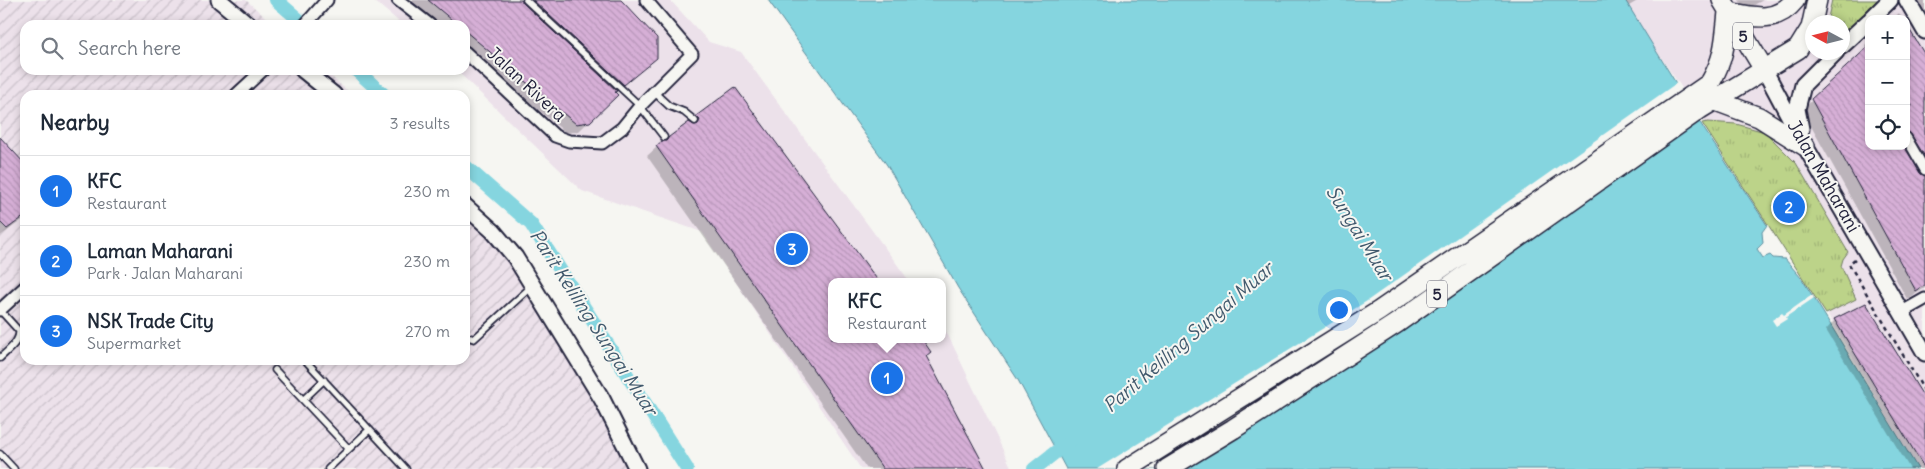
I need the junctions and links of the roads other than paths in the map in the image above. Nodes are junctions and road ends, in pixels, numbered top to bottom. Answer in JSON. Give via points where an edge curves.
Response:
{"nodes":[{"id":1,"x":219,"y":0,"type":"edge"},
{"id":2,"x":327,"y":0,"type":"edge"},
{"id":3,"x":398,"y":0,"type":"edge"},
{"id":4,"x":526,"y":0,"type":"edge"},
{"id":5,"x":646,"y":0,"type":"edge"},
{"id":6,"x":1795,"y":0,"type":"edge"},
{"id":7,"x":1817,"y":0,"type":"edge"},
{"id":8,"x":1890,"y":0,"type":"edge"},
{"id":9,"x":1907,"y":0,"type":"edge"},
{"id":10,"x":1725,"y":6,"type":"edge"},
{"id":11,"x":1877,"y":15,"type":"edge"},
{"id":12,"x":243,"y":20,"type":"edge"},
{"id":13,"x":309,"y":20,"type":"edge"},
{"id":14,"x":424,"y":20,"type":"edge"},
{"id":15,"x":1865,"y":28,"type":"edge"},
{"id":16,"x":1925,"y":31,"type":"edge"},
{"id":17,"x":1850,"y":40,"type":"edge"},
{"id":18,"x":470,"y":57,"type":"edge"},
{"id":19,"x":1828,"y":60,"type":"edge"},
{"id":20,"x":1764,"y":71,"type":"junction"},
{"id":21,"x":258,"y":75,"type":"edge"},
{"id":22,"x":309,"y":75,"type":"edge"},
{"id":23,"x":241,"y":90,"type":"edge"},
{"id":24,"x":328,"y":90,"type":"edge"},
{"id":25,"x":654,"y":92,"type":"junction"},
{"id":26,"x":1702,"y":102,"type":"junction"},
{"id":27,"x":640,"y":106,"type":"junction"},
{"id":28,"x":695,"y":121,"type":"dead end"},
{"id":29,"x":664,"y":137,"type":"dead end"},
{"id":30,"x":1910,"y":143,"type":"edge"},
{"id":31,"x":1805,"y":146,"type":"junction"},
{"id":32,"x":1925,"y":170,"type":"edge"},
{"id":33,"x":470,"y":210,"type":"edge"},
{"id":34,"x":532,"y":286,"type":"junction"},
{"id":35,"x":20,"y":292,"type":"edge"},
{"id":36,"x":1925,"y":299,"type":"edge"},
{"id":37,"x":0,"y":310,"type":"edge"},
{"id":38,"x":1902,"y":312,"type":"junction"},
{"id":39,"x":470,"y":338,"type":"edge"},
{"id":40,"x":1925,"y":353,"type":"edge"},
{"id":41,"x":0,"y":358,"type":"edge"},
{"id":42,"x":310,"y":365,"type":"edge"},
{"id":43,"x":275,"y":370,"type":"dead end"},
{"id":44,"x":324,"y":380,"type":"junction"},
{"id":45,"x":302,"y":400,"type":"junction"},
{"id":46,"x":369,"y":430,"type":"junction"},
{"id":47,"x":348,"y":449,"type":"junction"},
{"id":48,"x":0,"y":454,"type":"edge"},
{"id":49,"x":14,"y":469,"type":"edge"},
{"id":50,"x":328,"y":469,"type":"edge"},
{"id":51,"x":406,"y":469,"type":"edge"},
{"id":52,"x":637,"y":469,"type":"edge"},
{"id":53,"x":1127,"y":469,"type":"edge"},
{"id":54,"x":1167,"y":469,"type":"edge"}],
"edges":[{"from":1,"to":12,"type":"street"},
{"from":2,"to":13,"type":"street"},
{"from":3,"to":14,"type":"street"},
{"from":4,"to":27,"type":"lane"},
{"from":5,"to":25,"type":"street","name":"Jalan Rivera","via":[[692,54]]},
{"from":6,"to":10,"type":"main road","via":[[1778,14],[1760,18]]},
{"from":7,"to":20,"type":"main road","number":"5","via":[[1811,28],[1798,49]]},
{"from":8,"to":11,"type":"street"},
{"from":9,"to":16,"type":"street"},
{"from":10,"to":20,"type":"main road","name":"Jalan Maharani","number":"5"},
{"from":10,"to":26,"type":"main road","number":"5","via":[[1725,44],[1720,65]]},
{"from":15,"to":17,"type":"street"},
{"from":18,"to":27,"type":"street","name":"Jalan Rivera","via":[[555,136],[569,141],[602,143],[622,128]]},
{"from":19,"to":31,"type":"street","via":[[1804,85],[1797,109]]},
{"from":20,"to":26,"type":"main road","number":"5"},
{"from":20,"to":31,"type":"street","name":"Jalan Maharani"},
{"from":21,"to":23,"type":"street"},
{"from":22,"to":24,"type":"street"},
{"from":25,"to":27,"type":"street","name":"Jalan Rivera"},
{"from":25,"to":28,"type":"lane","via":[[669,106]]},
{"from":26,"to":31,"type":"main road","via":[[1759,117]]},
{"from":26,"to":53,"type":"main road","number":"5"},
{"from":26,"to":54,"type":"main road","number":"5","via":[[1397,323]]},
{"from":27,"to":29,"type":"lane"},
{"from":30,"to":32,"type":"street"},
{"from":31,"to":38,"type":"street","name":"Jalan Maharani"},
{"from":33,"to":34,"type":"street","via":[[515,257]]},
{"from":34,"to":39,"type":"lane","via":[[474,339]]},
{"from":34,"to":52,"type":"street","via":[[602,398]]},
{"from":35,"to":37,"type":"street"},
{"from":36,"to":38,"type":"street"},
{"from":37,"to":41,"type":"lane","via":[[19,331],[18,340]]},
{"from":38,"to":40,"type":"street","name":"Jalan Maharani"},
{"from":42,"to":44,"type":"lane"},
{"from":43,"to":45,"type":"lane"},
{"from":44,"to":45,"type":"lane"},
{"from":44,"to":46,"type":"lane"},
{"from":45,"to":47,"type":"lane"},
{"from":46,"to":47,"type":"lane"},
{"from":46,"to":51,"type":"lane"},
{"from":47,"to":50,"type":"lane"},
{"from":48,"to":49,"type":"lane"}]}
